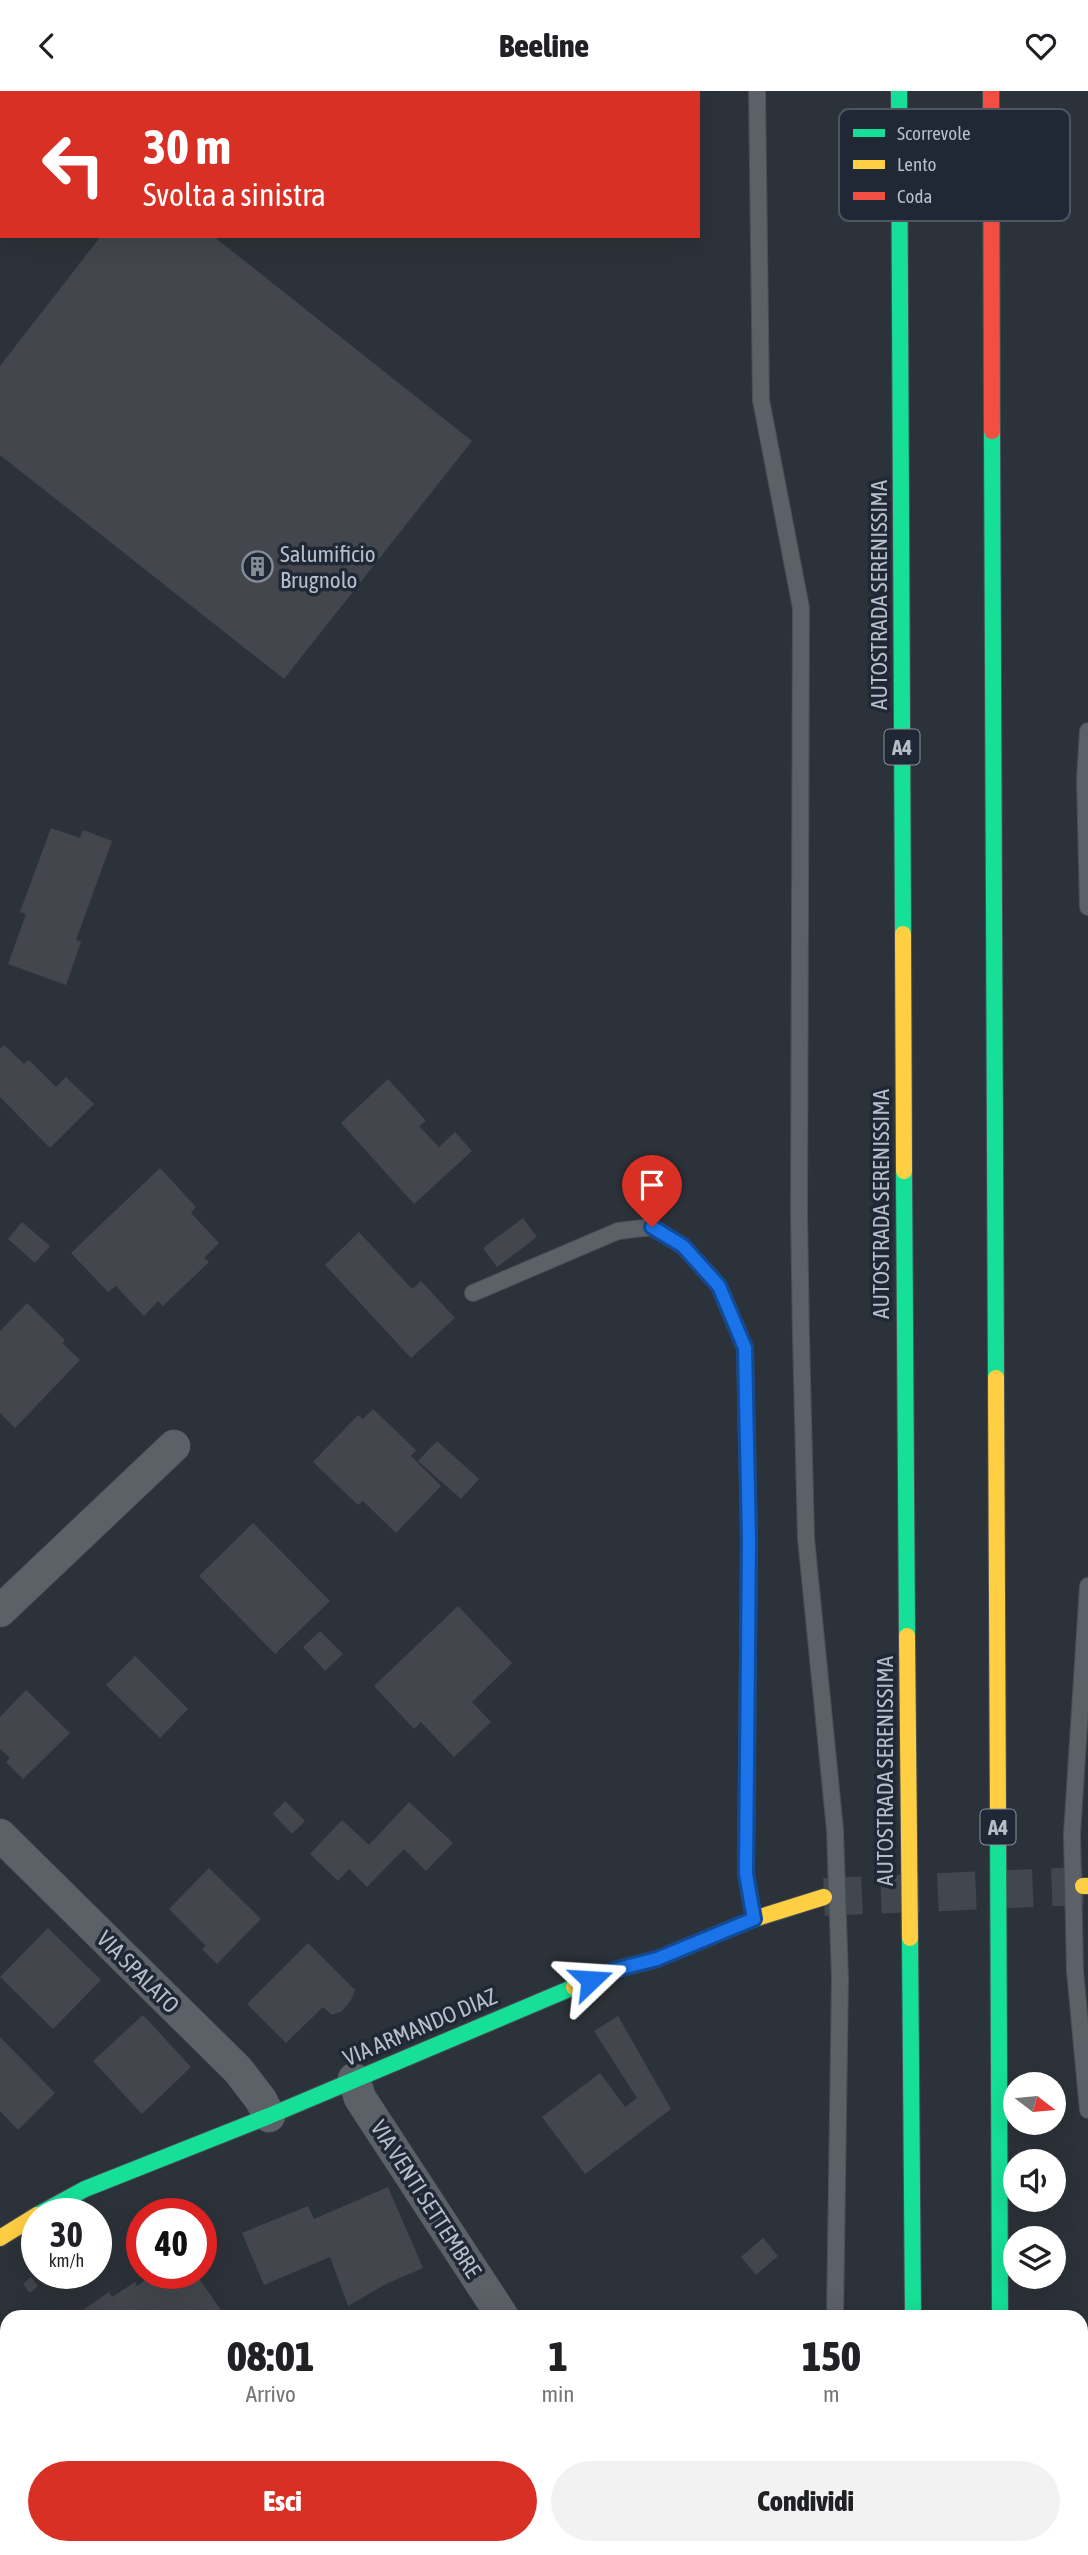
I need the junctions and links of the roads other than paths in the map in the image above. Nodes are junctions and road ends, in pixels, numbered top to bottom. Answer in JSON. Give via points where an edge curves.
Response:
{"nodes":[{"id":1,"x":757,"y":91,"type":"edge"},
{"id":2,"x":900,"y":91,"type":"edge"},
{"id":3,"x":991,"y":91,"type":"edge"},
{"id":4,"x":900,"y":109,"type":"edge"},
{"id":5,"x":991,"y":109,"type":"edge"},
{"id":6,"x":901,"y":221,"type":"edge"},
{"id":7,"x":992,"y":221,"type":"edge"},
{"id":8,"x":1088,"y":731,"type":"edge"},
{"id":9,"x":1088,"y":907,"type":"edge"},
{"id":10,"x":473,"y":1293,"type":"dead end"},
{"id":11,"x":174,"y":1446,"type":"dead end"},
{"id":12,"x":1088,"y":1586,"type":"edge"},
{"id":13,"x":0,"y":1612,"type":"edge"},
{"id":14,"x":0,"y":1835,"type":"edge"},
{"id":15,"x":824,"y":1897,"type":"tunnel mouth"},
{"id":16,"x":754,"y":1919,"type":"junction"},
{"id":17,"x":354,"y":2079,"type":"junction"},
{"id":18,"x":1088,"y":2110,"type":"edge"},
{"id":19,"x":269,"y":2116,"type":"junction"},
{"id":20,"x":68,"y":2198,"type":"edge"},
{"id":21,"x":21,"y":2225,"type":"edge"},
{"id":22,"x":0,"y":2238,"type":"edge"},
{"id":23,"x":498,"y":2310,"type":"edge"},
{"id":24,"x":835,"y":2310,"type":"edge"},
{"id":25,"x":912,"y":2310,"type":"edge"},
{"id":26,"x":1000,"y":2310,"type":"edge"}],
"edges":[{"from":1,"to":24,"type":"lane","via":[[761,401],[801,608],[799,1214],[806,1538],[835,1830],[840,1979]]},
{"from":2,"to":4,"type":"main road","name":"AUTOSTRADA SERENISSIMA","number":"A4"},
{"from":3,"to":5,"type":"main road","number":"A4"},
{"from":6,"to":25,"type":"main road","name":"AUTOSTRADA SERENISSIMA","number":"A4"},
{"from":7,"to":26,"type":"main road","number":"A4"},
{"from":8,"to":9,"type":"lane"},
{"from":10,"to":16,"type":"lane","via":[[618,1231],[652,1227],[683,1246],[719,1286],[745,1348],[749,1539],[746,1874]]},
{"from":11,"to":13,"type":"street"},
{"from":12,"to":18,"type":"lane","via":[[1072,1834],[1075,1971]]},
{"from":14,"to":19,"type":"street","name":"VIA SPALATO","via":[[237,2070]]},
{"from":15,"to":16,"type":"main road","name":"VIA ARMANDO DIAZ"},
{"from":16,"to":17,"type":"main road","name":"VIA ARMANDO DIAZ","via":[[657,1959],[614,1970]]},
{"from":17,"to":19,"type":"main road","name":"VIA ARMANDO DIAZ"},
{"from":17,"to":23,"type":"street","name":"VIA VENTI SETTEMBRE","via":[[360,2098]]},
{"from":19,"to":20,"type":"main road","name":"VIA ARMANDO DIAZ"},
{"from":21,"to":22,"type":"main road","name":"VIA ARMANDO DIAZ"}]}
